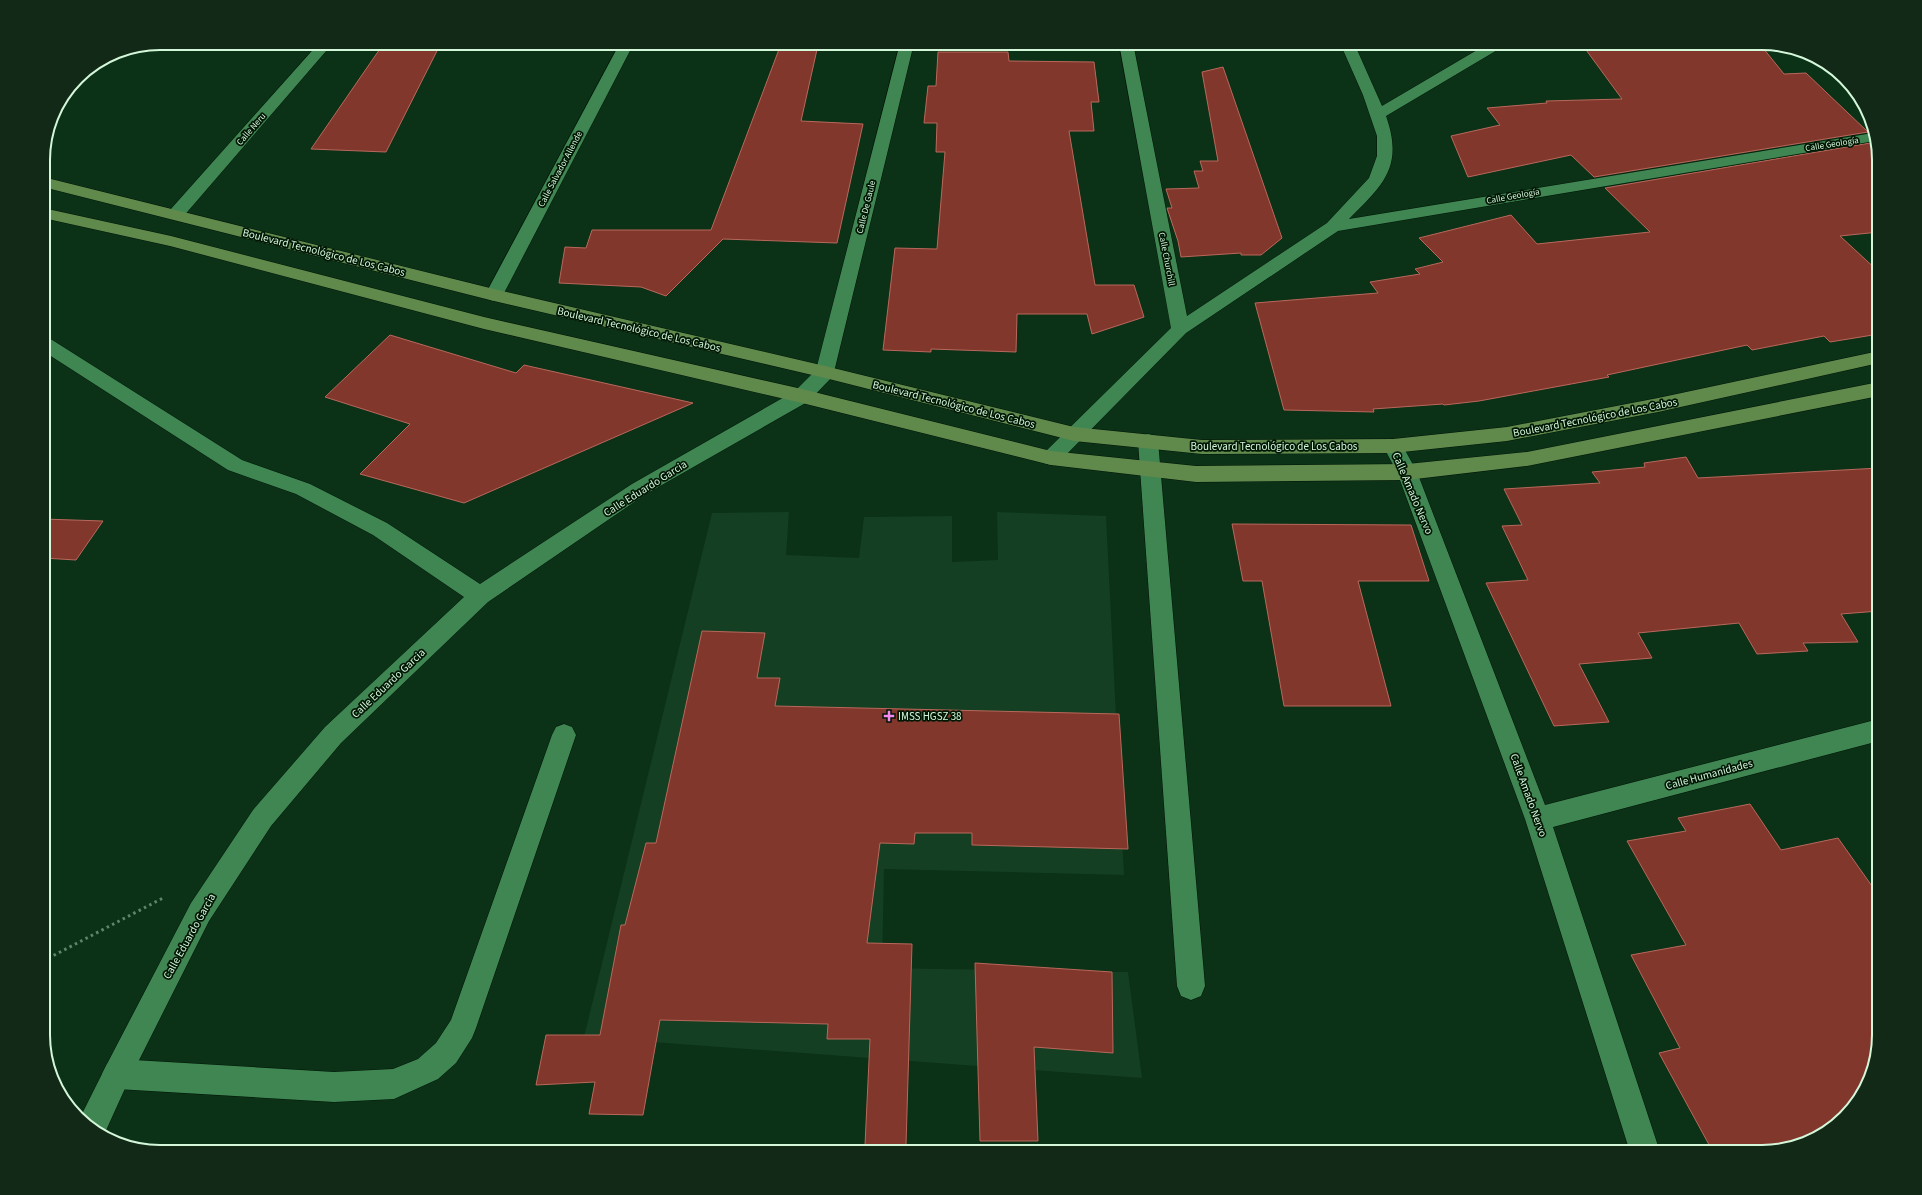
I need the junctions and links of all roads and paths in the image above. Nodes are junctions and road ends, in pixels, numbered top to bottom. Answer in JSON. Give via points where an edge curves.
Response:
{"nodes":[{"id":1,"x":320,"y":50,"type":"edge"},
{"id":2,"x":622,"y":50,"type":"edge"},
{"id":3,"x":905,"y":50,"type":"edge"},
{"id":4,"x":1127,"y":50,"type":"edge"},
{"id":5,"x":1350,"y":50,"type":"edge"},
{"id":6,"x":1487,"y":50,"type":"edge"},
{"id":7,"x":1378,"y":115,"type":"junction"},
{"id":8,"x":1870,"y":138,"type":"edge"},
{"id":9,"x":50,"y":184,"type":"edge"},
{"id":10,"x":176,"y":214,"type":"junction"},
{"id":11,"x":50,"y":215,"type":"edge"},
{"id":12,"x":1333,"y":227,"type":"junction"},
{"id":13,"x":494,"y":295,"type":"junction"},
{"id":14,"x":1180,"y":329,"type":"junction"},
{"id":15,"x":50,"y":351,"type":"edge"},
{"id":16,"x":1872,"y":359,"type":"edge"},
{"id":17,"x":825,"y":372,"type":"junction"},
{"id":18,"x":1872,"y":390,"type":"edge"},
{"id":19,"x":802,"y":396,"type":"junction"},
{"id":20,"x":1074,"y":434,"type":"junction"},
{"id":21,"x":1148,"y":441,"type":"junction"},
{"id":22,"x":1394,"y":446,"type":"junction"},
{"id":23,"x":1051,"y":458,"type":"junction"},
{"id":24,"x":1152,"y":469,"type":"junction"},
{"id":25,"x":1407,"y":472,"type":"junction"},
{"id":26,"x":480,"y":596,"type":"junction"},
{"id":27,"x":1872,"y":732,"type":"edge"},
{"id":28,"x":564,"y":735,"type":"dead end"},
{"id":29,"x":1538,"y":819,"type":"junction"},
{"id":30,"x":171,"y":894,"type":"dead end"},
{"id":31,"x":50,"y":957,"type":"edge"},
{"id":32,"x":1191,"y":986,"type":"dead end"},
{"id":33,"x":117,"y":1074,"type":"junction"},
{"id":34,"x":94,"y":1123,"type":"edge"},
{"id":35,"x":1643,"y":1145,"type":"edge"}],
"edges":[{"from":1,"to":10,"type":"street","name":"Calle Neru"},
{"from":2,"to":13,"type":"street","name":"Calle Salvador Allende"},
{"from":3,"to":17,"type":"street","name":"Calle De Gaule"},
{"from":4,"to":14,"type":"street","name":"Calle Churchill"},
{"from":5,"to":7,"type":"street"},
{"from":6,"to":7,"type":"street"},
{"from":7,"to":12,"type":"street","via":[[1386,147],[1383,164],[1375,181]]},
{"from":8,"to":12,"type":"street","name":"Calle Geología"},
{"from":9,"to":10,"type":"street","name":"Boulevard Tecnológico de Los Cabos"},
{"from":10,"to":13,"type":"street","name":"Boulevard Tecnológico de Los Cabos"},
{"from":11,"to":19,"type":"street","via":[[171,241],[484,323]]},
{"from":12,"to":14,"type":"street","name":"Calle Geología"},
{"from":13,"to":17,"type":"street","name":"Boulevard Tecnológico de Los Cabos"},
{"from":14,"to":20,"type":"street"},
{"from":15,"to":26,"type":"street","via":[[235,465],[303,489],[380,530]]},
{"from":16,"to":22,"type":"street","name":"Boulevard Tecnológico de Los Cabos","via":[[1658,405],[1507,434]]},
{"from":17,"to":19,"type":"street","name":"Calle Eduardo Garcia"},
{"from":17,"to":20,"type":"street","name":"Boulevard Tecnológico de Los Cabos"},
{"from":18,"to":25,"type":"street","via":[[1527,459]]},
{"from":19,"to":23,"type":"street"},
{"from":19,"to":26,"type":"street","name":"Calle Eduardo Garcia","via":[[639,489]]},
{"from":20,"to":21,"type":"street","name":"Boulevard Tecnológico de Los Cabos"},
{"from":20,"to":23,"type":"street"},
{"from":21,"to":22,"type":"street","name":"Boulevard Tecnológico de Los Cabos","via":[[1202,447]]},
{"from":21,"to":24,"type":"street"},
{"from":22,"to":25,"type":"street","name":"Calle Amado Nervo"},
{"from":23,"to":24,"type":"street"},
{"from":24,"to":25,"type":"street","via":[[1196,474]]},
{"from":24,"to":32,"type":"street"},
{"from":25,"to":29,"type":"street","name":"Calle Amado Nervo"},
{"from":26,"to":33,"type":"street","name":"Calle Eduardo Garcia","via":[[333,735],[262,818],[200,912]]},
{"from":27,"to":29,"type":"street","name":"Calle Humanidades"},
{"from":28,"to":33,"type":"street","via":[[462,1028],[446,1053],[428,1069],[394,1084],[334,1087]]},
{"from":29,"to":35,"type":"street","name":"Calle Amado Nervo"},
{"from":30,"to":31,"type":"path"},
{"from":33,"to":34,"type":"street","name":"Calle Eduardo Garcia"}]}
